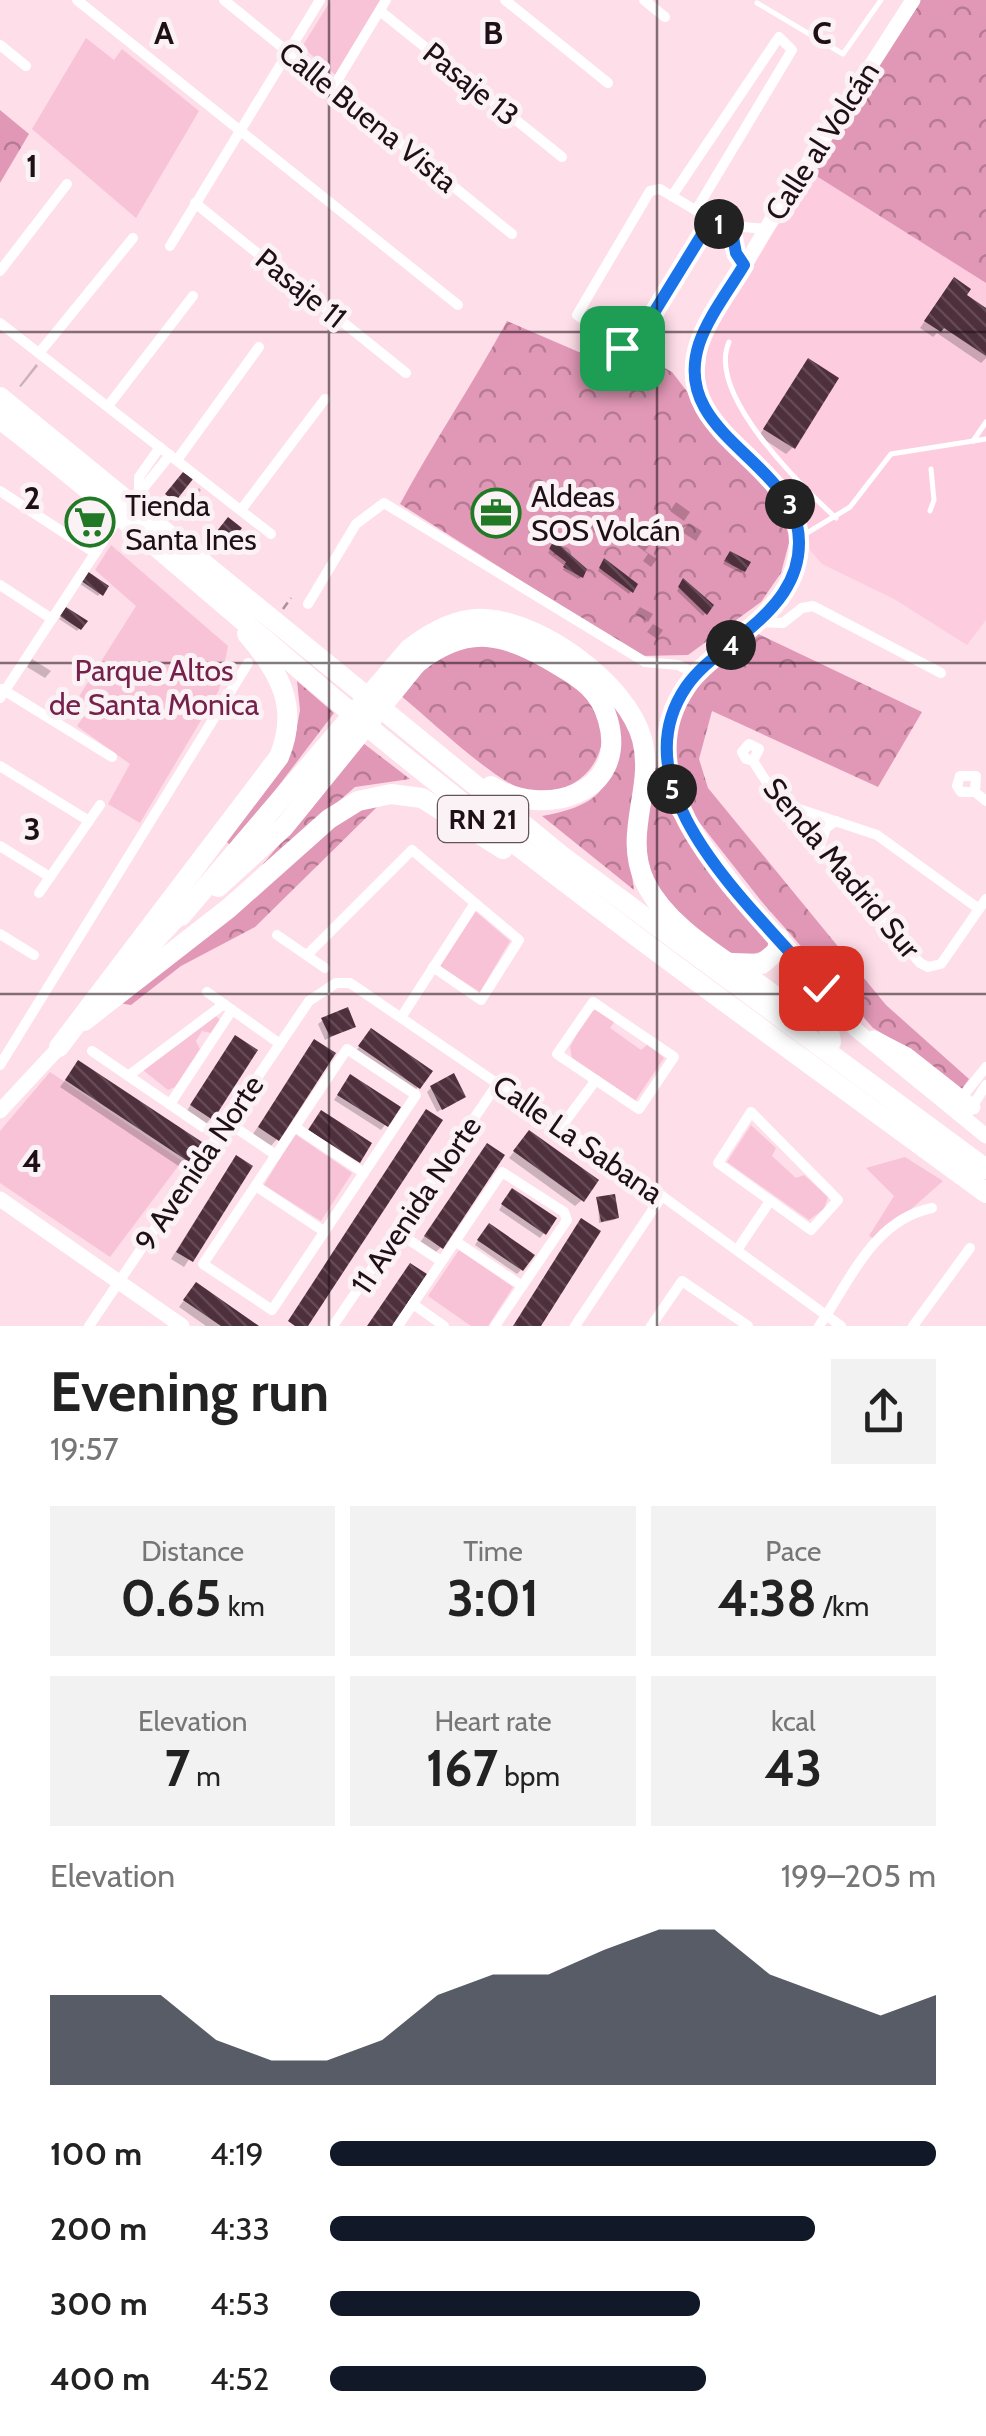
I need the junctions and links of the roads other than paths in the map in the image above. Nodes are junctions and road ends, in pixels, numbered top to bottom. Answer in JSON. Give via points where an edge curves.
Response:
{"nodes":[{"id":1,"x":77,"y":0,"type":"edge"},
{"id":2,"x":224,"y":0,"type":"edge"},
{"id":3,"x":320,"y":0,"type":"edge"},
{"id":4,"x":386,"y":0,"type":"edge"},
{"id":5,"x":505,"y":0,"type":"edge"},
{"id":6,"x":644,"y":0,"type":"edge"},
{"id":7,"x":881,"y":0,"type":"edge"},
{"id":8,"x":913,"y":0,"type":"edge"},
{"id":9,"x":757,"y":3,"type":"dead end"},
{"id":10,"x":380,"y":11,"type":"junction"},
{"id":11,"x":664,"y":16,"type":"dead end"},
{"id":12,"x":0,"y":46,"type":"edge"},
{"id":13,"x":287,"y":52,"type":"junction"},
{"id":14,"x":26,"y":66,"type":"dead end"},
{"id":15,"x":608,"y":82,"type":"dead end"},
{"id":16,"x":334,"y":86,"type":"junction"},
{"id":17,"x":240,"y":128,"type":"junction"},
{"id":18,"x":562,"y":156,"type":"dead end"},
{"id":19,"x":67,"y":184,"type":"dead end"},
{"id":20,"x":672,"y":196,"type":"junction"},
{"id":21,"x":195,"y":204,"type":"junction"},
{"id":22,"x":696,"y":210,"type":"junction"},
{"id":23,"x":711,"y":220,"type":"junction"},
{"id":24,"x":766,"y":229,"type":"junction"},
{"id":25,"x":732,"y":232,"type":"junction"},
{"id":26,"x":512,"y":234,"type":"dead end"},
{"id":27,"x":132,"y":238,"type":"dead end"},
{"id":28,"x":170,"y":246,"type":"dead end"},
{"id":29,"x":744,"y":265,"type":"junction"},
{"id":30,"x":0,"y":270,"type":"edge"},
{"id":31,"x":193,"y":296,"type":"dead end"},
{"id":32,"x":458,"y":305,"type":"dead end"},
{"id":33,"x":0,"y":323,"type":"edge"},
{"id":34,"x":729,"y":342,"type":"dead end"},
{"id":35,"x":259,"y":347,"type":"dead end"},
{"id":36,"x":40,"y":352,"type":"junction"},
{"id":37,"x":406,"y":373,"type":"dead end"},
{"id":38,"x":0,"y":397,"type":"edge"},
{"id":39,"x":325,"y":399,"type":"dead end"},
{"id":40,"x":108,"y":406,"type":"junction"},
{"id":41,"x":0,"y":419,"type":"edge"},
{"id":42,"x":986,"y":422,"type":"edge"},
{"id":43,"x":986,"y":439,"type":"edge"},
{"id":44,"x":973,"y":441,"type":"junction"},
{"id":45,"x":160,"y":447,"type":"junction"},
{"id":46,"x":173,"y":457,"type":"junction"},
{"id":47,"x":931,"y":469,"type":"dead end"},
{"id":48,"x":138,"y":490,"type":"junction"},
{"id":49,"x":0,"y":491,"type":"edge"},
{"id":50,"x":241,"y":510,"type":"junction"},
{"id":51,"x":930,"y":511,"type":"dead end"},
{"id":52,"x":836,"y":518,"type":"junction"},
{"id":53,"x":271,"y":534,"type":"dead end"},
{"id":54,"x":799,"y":538,"type":"junction"},
{"id":55,"x":95,"y":553,"type":"junction"},
{"id":56,"x":200,"y":579,"type":"junction"},
{"id":57,"x":0,"y":585,"type":"edge"},
{"id":58,"x":308,"y":604,"type":"dead end"},
{"id":59,"x":52,"y":619,"type":"junction"},
{"id":60,"x":758,"y":622,"type":"junction"},
{"id":61,"x":248,"y":663,"type":"dead end"},
{"id":62,"x":941,"y":673,"type":"dead end"},
{"id":63,"x":696,"y":674,"type":"junction"},
{"id":64,"x":396,"y":676,"type":"junction"},
{"id":65,"x":2,"y":692,"type":"edge"},
{"id":66,"x":425,"y":746,"type":"junction"},
{"id":67,"x":112,"y":756,"type":"dead end"},
{"id":68,"x":753,"y":761,"type":"dead end"},
{"id":69,"x":0,"y":766,"type":"edge"},
{"id":70,"x":975,"y":792,"type":"dead end"},
{"id":71,"x":986,"y":801,"type":"edge"},
{"id":72,"x":780,"y":803,"type":"junction"},
{"id":73,"x":100,"y":804,"type":"dead end"},
{"id":74,"x":836,"y":820,"type":"junction"},
{"id":75,"x":88,"y":821,"type":"junction"},
{"id":76,"x":0,"y":846,"type":"edge"},
{"id":77,"x":820,"y":848,"type":"junction"},
{"id":78,"x":50,"y":877,"type":"junction"},
{"id":79,"x":39,"y":893,"type":"dead end"},
{"id":80,"x":475,"y":903,"type":"junction"},
{"id":81,"x":983,"y":904,"type":"edge"},
{"id":82,"x":595,"y":908,"type":"junction"},
{"id":83,"x":180,"y":916,"type":"joint"},
{"id":84,"x":0,"y":934,"type":"edge"},
{"id":85,"x":277,"y":935,"type":"dead end"},
{"id":86,"x":779,"y":938,"type":"junction"},
{"id":87,"x":34,"y":955,"type":"dead end"},
{"id":88,"x":307,"y":955,"type":"junction"},
{"id":89,"x":732,"y":963,"type":"junction"},
{"id":90,"x":433,"y":967,"type":"junction"},
{"id":91,"x":325,"y":968,"type":"dead end"},
{"id":92,"x":821,"y":988,"type":"joint"},
{"id":93,"x":208,"y":992,"type":"dead end"},
{"id":94,"x":309,"y":1001,"type":"joint"},
{"id":95,"x":228,"y":1007,"type":"junction"},
{"id":96,"x":831,"y":1009,"type":"junction"},
{"id":97,"x":402,"y":1016,"type":"junction"},
{"id":98,"x":84,"y":1021,"type":"junction"},
{"id":99,"x":831,"y":1042,"type":"junction"},
{"id":100,"x":280,"y":1044,"type":"junction"},
{"id":101,"x":59,"y":1047,"type":"junction"},
{"id":102,"x":92,"y":1051,"type":"dead end"},
{"id":103,"x":0,"y":1065,"type":"edge"},
{"id":104,"x":986,"y":1066,"type":"edge"},
{"id":105,"x":128,"y":1076,"type":"junction"},
{"id":106,"x":596,"y":1080,"type":"junction"},
{"id":107,"x":498,"y":1083,"type":"junction"},
{"id":108,"x":986,"y":1086,"type":"edge"},
{"id":109,"x":170,"y":1104,"type":"junction"},
{"id":110,"x":963,"y":1109,"type":"junction"},
{"id":111,"x":0,"y":1111,"type":"edge"},
{"id":112,"x":918,"y":1118,"type":"junction"},
{"id":113,"x":227,"y":1122,"type":"junction"},
{"id":114,"x":203,"y":1127,"type":"dead end"},
{"id":115,"x":295,"y":1127,"type":"junction"},
{"id":116,"x":561,"y":1127,"type":"junction"},
{"id":117,"x":986,"y":1136,"type":"edge"},
{"id":118,"x":276,"y":1155,"type":"junction"},
{"id":119,"x":986,"y":1169,"type":"edge"},
{"id":120,"x":364,"y":1173,"type":"junction"},
{"id":121,"x":256,"y":1186,"type":"junction"},
{"id":122,"x":986,"y":1193,"type":"edge"},
{"id":123,"x":662,"y":1196,"type":"junction"},
{"id":124,"x":770,"y":1200,"type":"junction"},
{"id":125,"x":3,"y":1202,"type":"edge"},
{"id":126,"x":932,"y":1208,"type":"dead end"},
{"id":127,"x":325,"y":1232,"type":"junction"},
{"id":128,"x":397,"y":1232,"type":"junction"},
{"id":129,"x":455,"y":1240,"type":"junction"},
{"id":130,"x":970,"y":1248,"type":"dead end"},
{"id":131,"x":737,"y":1250,"type":"junction"},
{"id":132,"x":441,"y":1262,"type":"junction"},
{"id":133,"x":118,"y":1282,"type":"junction"},
{"id":134,"x":522,"y":1286,"type":"junction"},
{"id":135,"x":412,"y":1304,"type":"junction"},
{"id":136,"x":827,"y":1315,"type":"junction"},
{"id":137,"x":89,"y":1326,"type":"edge"},
{"id":138,"x":182,"y":1326,"type":"edge"},
{"id":139,"x":333,"y":1326,"type":"edge"},
{"id":140,"x":398,"y":1326,"type":"edge"},
{"id":141,"x":444,"y":1326,"type":"edge"},
{"id":142,"x":495,"y":1326,"type":"edge"},
{"id":143,"x":575,"y":1326,"type":"edge"},
{"id":144,"x":651,"y":1326,"type":"edge"},
{"id":145,"x":748,"y":1326,"type":"edge"},
{"id":146,"x":819,"y":1326,"type":"edge"},
{"id":147,"x":841,"y":1326,"type":"edge"},
{"id":148,"x":913,"y":1326,"type":"edge"}],
"edges":[{"from":1,"to":17,"type":"street"},
{"from":2,"to":13,"type":"street","name":"Calle Buena Vista"},
{"from":3,"to":13,"type":"street"},
{"from":4,"to":10,"type":"street"},
{"from":5,"to":15,"type":"street"},
{"from":6,"to":11,"type":"street"},
{"from":7,"to":9,"type":"lane","via":[[843,54]]},
{"from":8,"to":24,"type":"street","name":"Calle al Volcán"},
{"from":10,"to":16,"type":"street"},
{"from":10,"to":18,"type":"street","name":"Pasaje 13"},
{"from":12,"to":14,"type":"street"},
{"from":13,"to":16,"type":"street","name":"Calle Buena Vista"},
{"from":13,"to":17,"type":"street"},
{"from":16,"to":26,"type":"street","name":"Calle Buena Vista"},
{"from":17,"to":21,"type":"street"},
{"from":17,"to":32,"type":"street"},
{"from":19,"to":30,"type":"street"},
{"from":20,"to":22,"type":"street"},
{"from":20,"to":22,"type":"street","via":[[779,36],[792,50]]},
{"from":20,"to":23,"type":"street","via":[[650,191],[576,308],[580,319],[622,348],[634,345]]},
{"from":21,"to":28,"type":"street"},
{"from":21,"to":37,"type":"street","name":"Pasaje 11"},
{"from":22,"to":23,"type":"street"},
{"from":23,"to":25,"type":"street"},
{"from":24,"to":25,"type":"street","via":[[743,226]]},
{"from":24,"to":29,"type":"street","name":"Calle al Volcán"},
{"from":25,"to":29,"type":"street"},
{"from":27,"to":36,"type":"street"},
{"from":29,"to":54,"type":"street","name":"Calle al Volcán","via":[[700,342],[696,382],[718,428],[786,498]]},
{"from":31,"to":40,"type":"street"},
{"from":33,"to":36,"type":"street"},
{"from":34,"to":52,"type":"lane","via":[[723,366],[751,424]]},
{"from":35,"to":46,"type":"street"},
{"from":36,"to":40,"type":"street"},
{"from":38,"to":66,"type":"highway","number":"RN 21"},
{"from":39,"to":50,"type":"street"},
{"from":40,"to":45,"type":"street"},
{"from":41,"to":56,"type":"highway","number":"RN 21"},
{"from":42,"to":44,"type":"lane"},
{"from":43,"to":44,"type":"lane"},
{"from":44,"to":52,"type":"lane","via":[[892,454]]},
{"from":45,"to":46,"type":"street"},
{"from":45,"to":48,"type":"street","via":[[139,477]]},
{"from":46,"to":48,"type":"street"},
{"from":46,"to":50,"type":"street"},
{"from":47,"to":51,"type":"lane"},
{"from":48,"to":55,"type":"street"},
{"from":49,"to":55,"type":"street"},
{"from":50,"to":53,"type":"street"},
{"from":52,"to":54,"type":"lane"},
{"from":54,"to":60,"type":"street","via":[[789,586]]},
{"from":55,"to":59,"type":"street"},
{"from":56,"to":82,"type":"highway","number":"RN 21","via":[[392,746]]},
{"from":56,"to":101,"type":"highway","via":[[279,675],[286,737],[275,764]]},
{"from":57,"to":59,"type":"street"},
{"from":58,"to":63,"type":"street","via":[[356,524],[384,502],[645,662]]},
{"from":59,"to":65,"type":"street"},
{"from":60,"to":62,"type":"street","via":[[783,623],[813,606]]},
{"from":60,"to":63,"type":"street"},
{"from":61,"to":103,"type":"street"},
{"from":63,"to":86,"type":"street","via":[[668,729],[672,791],[688,825]]},
{"from":64,"to":66,"type":"highway","via":[[450,642],[492,636],[516,642],[590,685],[610,731],[595,780],[548,803],[510,798]]},
{"from":64,"to":83,"type":"highway"},
{"from":64,"to":89,"type":"highway","via":[[428,634],[486,618],[522,628],[608,681],[632,714],[645,752],[634,837],[644,879],[672,918]]},
{"from":65,"to":67,"type":"street"},
{"from":66,"to":112,"type":"highway","number":"RN 21","via":[[562,856]]},
{"from":68,"to":72,"type":"street","name":"Senda Madrid Sur"},
{"from":69,"to":75,"type":"street"},
{"from":70,"to":71,"type":"street"},
{"from":72,"to":74,"type":"street"},
{"from":72,"to":77,"type":"street","name":"Senda Madrid Sur"},
{"from":73,"to":75,"type":"street"},
{"from":74,"to":77,"type":"street"},
{"from":74,"to":81,"type":"street","via":[[877,835]]},
{"from":75,"to":78,"type":"street"},
{"from":76,"to":78,"type":"street"},
{"from":77,"to":81,"type":"street","name":"Senda Madrid Sur","via":[[920,962],[942,964]]},
{"from":78,"to":79,"type":"street"},
{"from":80,"to":88,"type":"street","via":[[412,850]]},
{"from":80,"to":90,"type":"street"},
{"from":80,"to":90,"type":"street","via":[[518,940],[481,1000]]},
{"from":82,"to":98,"type":"highway","via":[[422,798],[374,796],[329,819]]},
{"from":82,"to":122,"type":"highway","number":"RN 21"},
{"from":83,"to":98,"type":"street"},
{"from":84,"to":87,"type":"street"},
{"from":85,"to":88,"type":"street"},
{"from":86,"to":89,"type":"highway","via":[[762,964]]},
{"from":86,"to":92,"type":"street"},
{"from":88,"to":91,"type":"street"},
{"from":89,"to":99,"type":"highway"},
{"from":90,"to":97,"type":"street"},
{"from":92,"to":96,"type":"highway"},
{"from":93,"to":95,"type":"street"},
{"from":94,"to":97,"type":"street","name":"Calle La Sabana","via":[[336,983],[350,983]]},
{"from":94,"to":100,"type":"street","name":"9 Avenida Norte"},
{"from":95,"to":100,"type":"street"},
{"from":95,"to":105,"type":"street"},
{"from":95,"to":109,"type":"street"},
{"from":96,"to":99,"type":"highway"},
{"from":96,"to":110,"type":"street"},
{"from":97,"to":107,"type":"street","name":"Calle La Sabana"},
{"from":98,"to":101,"type":"street"},
{"from":99,"to":112,"type":"highway"},
{"from":100,"to":113,"type":"street","name":"9 Avenida Norte"},
{"from":101,"to":111,"type":"street"},
{"from":102,"to":105,"type":"street"},
{"from":104,"to":110,"type":"street"},
{"from":105,"to":109,"type":"street"},
{"from":106,"to":106,"type":"street","via":[[557,1054],[593,1002],[674,1057],[639,1109]]},
{"from":106,"to":116,"type":"street"},
{"from":107,"to":116,"type":"street","name":"Calle La Sabana"},
{"from":107,"to":128,"type":"street","name":"11 Avenida Norte"},
{"from":108,"to":110,"type":"street"},
{"from":109,"to":114,"type":"street"},
{"from":110,"to":117,"type":"street"},
{"from":112,"to":119,"type":"highway","number":"RN 21"},
{"from":113,"to":118,"type":"street"},
{"from":113,"to":133,"type":"street","name":"9 Avenida Norte"},
{"from":115,"to":118,"type":"street"},
{"from":115,"to":120,"type":"street"},
{"from":115,"to":120,"type":"street","via":[[347,1049],[416,1095]]},
{"from":116,"to":123,"type":"street","name":"Calle La Sabana"},
{"from":118,"to":121,"type":"street"},
{"from":120,"to":127,"type":"street"},
{"from":121,"to":127,"type":"street"},
{"from":121,"to":127,"type":"street","via":[[203,1264],[217,1274],[272,1310]]},
{"from":123,"to":131,"type":"street","name":"Calle La Sabana"},
{"from":123,"to":143,"type":"street"},
{"from":124,"to":124,"type":"street","via":[[718,1162],[750,1112],[838,1200],[811,1230]]},
{"from":124,"to":131,"type":"street"},
{"from":125,"to":133,"type":"street"},
{"from":126,"to":136,"type":"street","via":[[891,1224]]},
{"from":128,"to":132,"type":"street"},
{"from":128,"to":139,"type":"street","name":"11 Avenida Norte"},
{"from":129,"to":132,"type":"street"},
{"from":129,"to":134,"type":"street"},
{"from":129,"to":134,"type":"street","via":[[501,1173],[564,1212],[567,1220]]},
{"from":130,"to":148,"type":"street"},
{"from":131,"to":136,"type":"street","name":"Calle La Sabana"},
{"from":132,"to":135,"type":"street"},
{"from":133,"to":137,"type":"street","name":"9 Avenida Norte"},
{"from":133,"to":138,"type":"street"},
{"from":134,"to":142,"type":"street"},
{"from":135,"to":140,"type":"street"},
{"from":135,"to":141,"type":"street"},
{"from":136,"to":146,"type":"street"},
{"from":136,"to":147,"type":"street","name":"Calle La Sabana"},
{"from":144,"to":145,"type":"street","via":[[682,1281]]}]}
